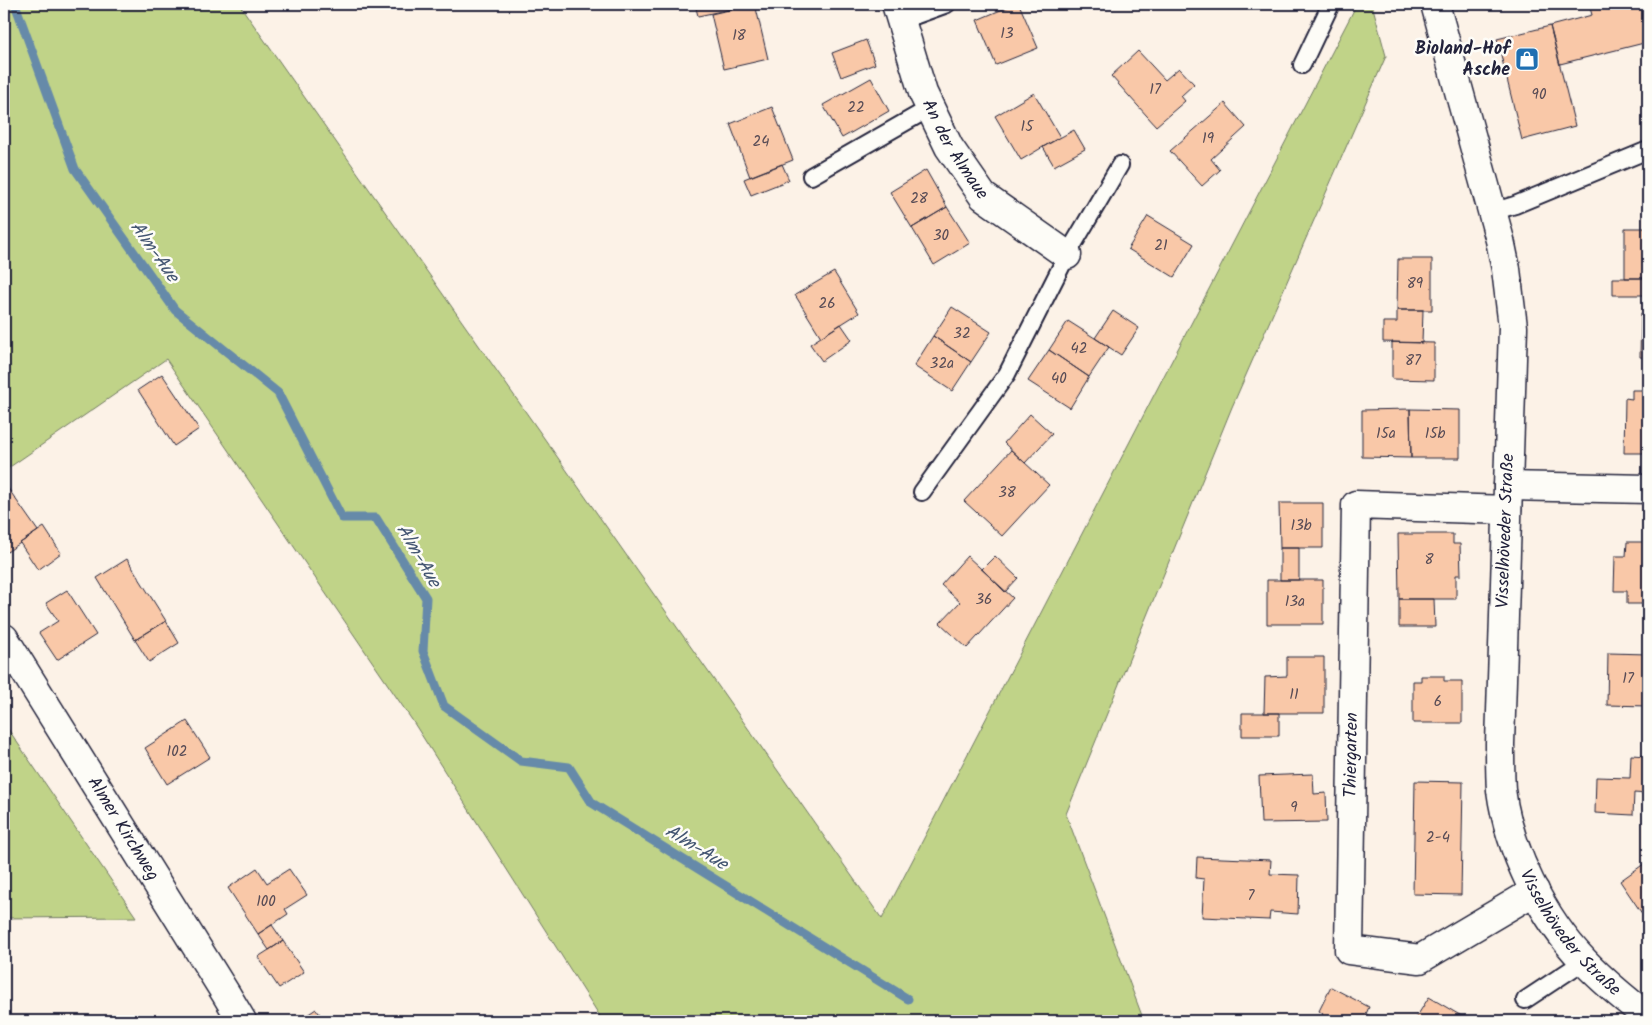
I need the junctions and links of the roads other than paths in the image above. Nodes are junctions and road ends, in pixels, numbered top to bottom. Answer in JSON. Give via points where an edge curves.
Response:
{"nodes":[{"id":1,"x":947,"y":4,"type":"edge"},
{"id":2,"x":1331,"y":4,"type":"edge"},
{"id":3,"x":1435,"y":4,"type":"edge"},
{"id":4,"x":898,"y":12,"type":"edge"},
{"id":5,"x":1302,"y":65,"type":"dead end"},
{"id":6,"x":930,"y":108,"type":"junction"},
{"id":7,"x":1648,"y":150,"type":"edge"},
{"id":8,"x":1120,"y":165,"type":"dead end"},
{"id":9,"x":811,"y":176,"type":"dead end"},
{"id":10,"x":1492,"y":212,"type":"junction"},
{"id":11,"x":1067,"y":255,"type":"junction"},
{"id":12,"x":1648,"y":489,"type":"edge"},
{"id":13,"x":922,"y":492,"type":"dead end"},
{"id":14,"x":1507,"y":498,"type":"junction"},
{"id":15,"x":4,"y":638,"type":"edge"},
{"id":16,"x":1535,"y":891,"type":"junction"},
{"id":17,"x":1584,"y":961,"type":"junction"},
{"id":18,"x":1525,"y":1000,"type":"dead end"},
{"id":19,"x":1648,"y":1016,"type":"edge"},
{"id":20,"x":242,"y":1021,"type":"edge"}],
"edges":[{"from":1,"to":4,"type":"lane"},
{"from":2,"to":5,"type":"lane"},
{"from":3,"to":10,"type":"street","name":"Visselhöveder Straße"},
{"from":4,"to":6,"type":"street","name":"An der Almaue"},
{"from":6,"to":9,"type":"lane"},
{"from":6,"to":11,"type":"street","name":"An der Almaue","via":[[949,147],[983,196]]},
{"from":7,"to":10,"type":"lane"},
{"from":8,"to":11,"type":"lane"},
{"from":10,"to":14,"type":"street","name":"Visselhöveder Straße","via":[[1506,269],[1512,327]]},
{"from":11,"to":13,"type":"lane","via":[[1007,374]]},
{"from":12,"to":14,"type":"street"},
{"from":14,"to":16,"type":"street","name":"Visselhöveder Straße","via":[[1500,744],[1502,789],[1509,829]]},
{"from":14,"to":16,"type":"street","name":"Thiergarten","via":[[1356,505],[1349,950],[1420,959]]},
{"from":15,"to":20,"type":"street","name":"Almer Kirchweg"},
{"from":16,"to":17,"type":"street","name":"Visselhöveder Straße","via":[[1556,926]]},
{"from":17,"to":18,"type":"lane"},
{"from":17,"to":19,"type":"street","name":"Visselhöveder Straße","via":[[1620,996]]}]}
